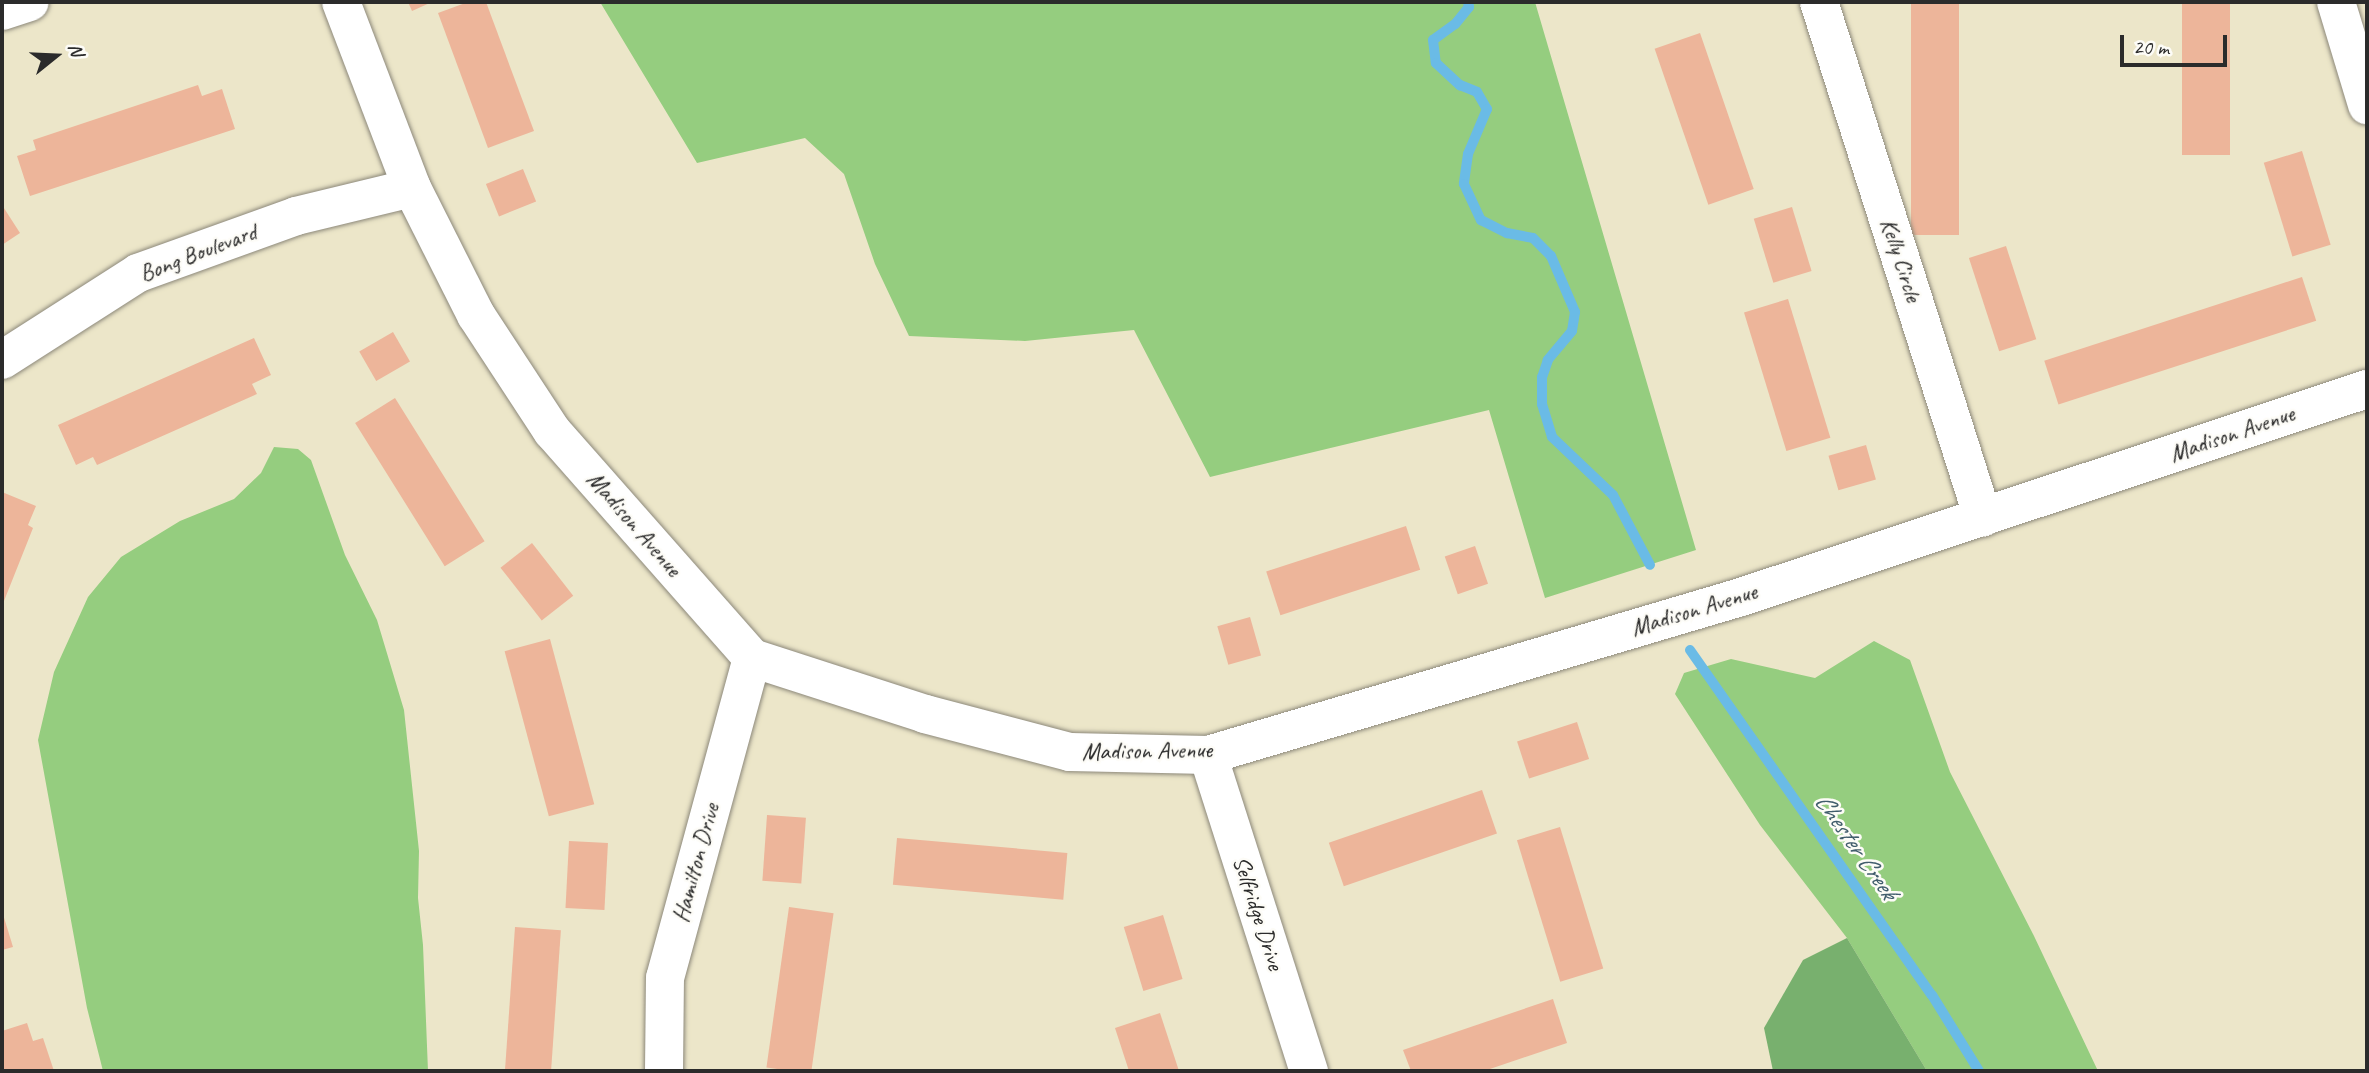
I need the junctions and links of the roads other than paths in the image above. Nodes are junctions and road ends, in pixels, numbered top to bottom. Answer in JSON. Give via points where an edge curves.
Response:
{"nodes":[{"id":1,"x":30,"y":2,"type":"edge"},
{"id":2,"x":341,"y":2,"type":"edge"},
{"id":3,"x":1819,"y":2,"type":"edge"},
{"id":4,"x":2336,"y":2,"type":"edge"},
{"id":5,"x":2,"y":11,"type":"edge"},
{"id":6,"x":2367,"y":105,"type":"edge"},
{"id":7,"x":412,"y":188,"type":"junction"},
{"id":8,"x":2,"y":360,"type":"edge"},
{"id":9,"x":2367,"y":389,"type":"edge"},
{"id":10,"x":1983,"y":518,"type":"junction"},
{"id":11,"x":752,"y":658,"type":"junction"},
{"id":12,"x":1208,"y":755,"type":"junction"},
{"id":13,"x":664,"y":1071,"type":"edge"},
{"id":14,"x":1309,"y":1071,"type":"edge"}],
"edges":[{"from":1,"to":5,"type":"street"},
{"from":2,"to":7,"type":"street","name":"Madison Avenue"},
{"from":3,"to":10,"type":"street","name":"Kelly Circle"},
{"from":4,"to":6,"type":"street"},
{"from":7,"to":8,"type":"street","name":"Bong Boulevard","via":[[296,216],[138,273]]},
{"from":7,"to":11,"type":"street","name":"Madison Avenue","via":[[475,315],[552,431]]},
{"from":9,"to":10,"type":"street","name":"Madison Avenue"},
{"from":10,"to":12,"type":"street","name":"Madison Avenue","via":[[1741,597]]},
{"from":11,"to":12,"type":"street","name":"Madison Avenue","via":[[925,714],[1070,752]]},
{"from":11,"to":13,"type":"street","name":"Hamilton Drive","via":[[665,978]]},
{"from":12,"to":14,"type":"street","name":"Selfridge Drive"}]}
